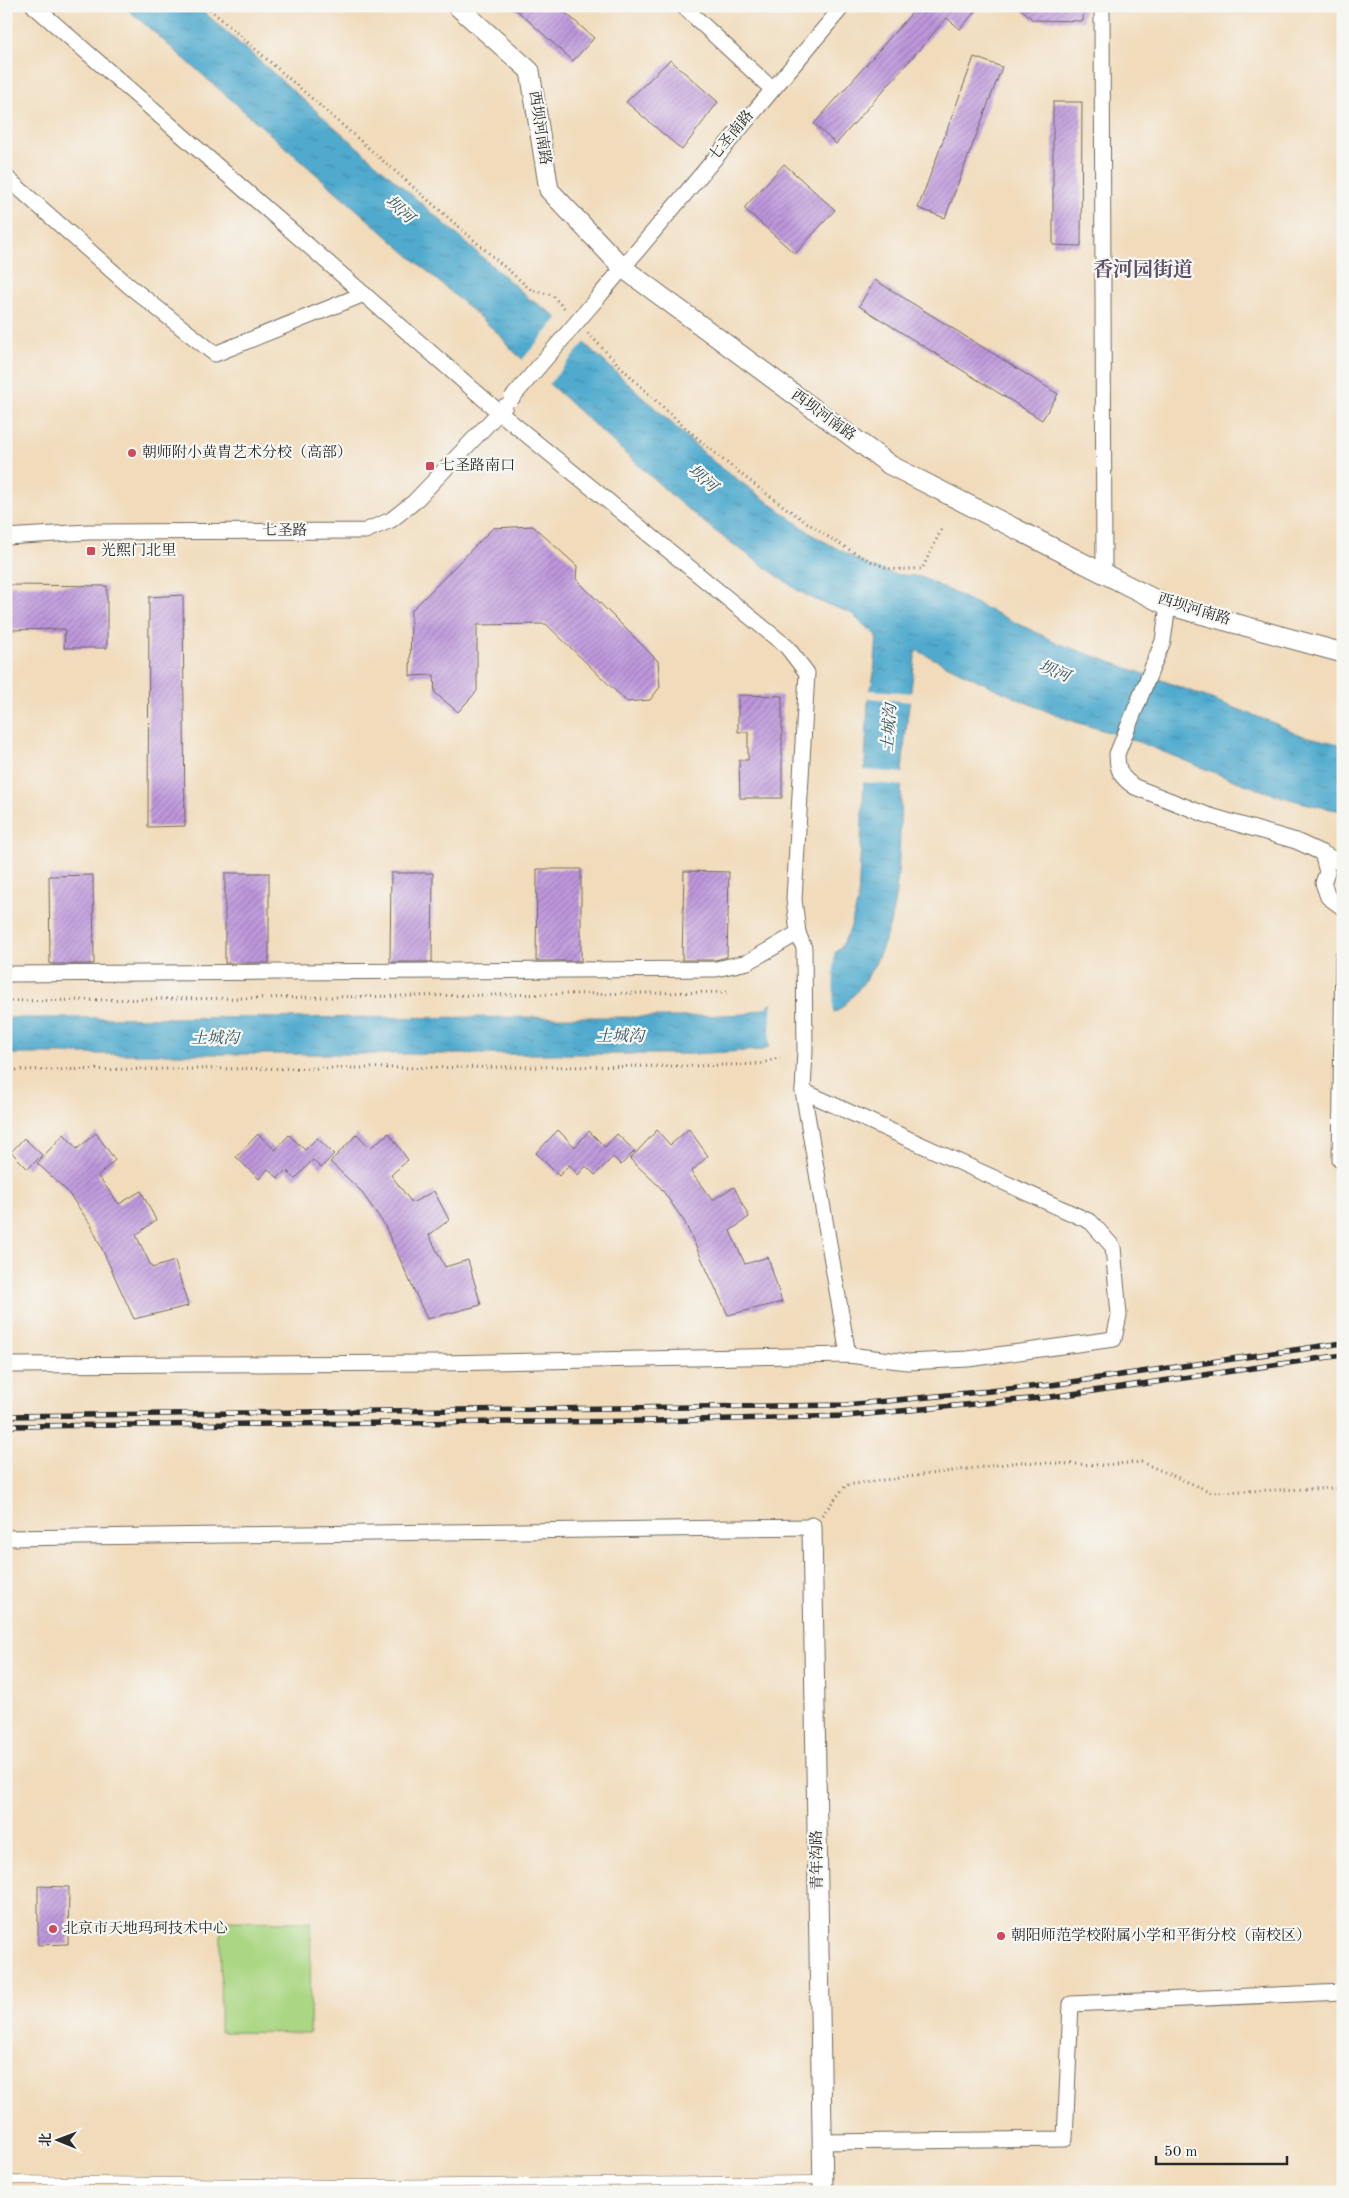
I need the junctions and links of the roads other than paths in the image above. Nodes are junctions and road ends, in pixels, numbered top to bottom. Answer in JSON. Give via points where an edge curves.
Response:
{"nodes":[{"id":1,"x":34,"y":6,"type":"edge"},
{"id":2,"x":457,"y":6,"type":"edge"},
{"id":3,"x":683,"y":6,"type":"edge"},
{"id":4,"x":843,"y":6,"type":"edge"},
{"id":5,"x":1102,"y":6,"type":"edge"},
{"id":6,"x":772,"y":88,"type":"junction"},
{"id":7,"x":6,"y":177,"type":"edge"},
{"id":8,"x":623,"y":268,"type":"junction"},
{"id":9,"x":364,"y":294,"type":"junction"},
{"id":10,"x":600,"y":295,"type":"joint"},
{"id":11,"x":500,"y":413,"type":"junction"},
{"id":12,"x":6,"y":537,"type":"edge"},
{"id":13,"x":1104,"y":573,"type":"junction"},
{"id":14,"x":1168,"y":605,"type":"junction"},
{"id":15,"x":1343,"y":654,"type":"edge"},
{"id":16,"x":1322,"y":853,"type":"junction"},
{"id":17,"x":1343,"y":864,"type":"edge"},
{"id":18,"x":1343,"y":908,"type":"edge"},
{"id":19,"x":798,"y":933,"type":"junction"},
{"id":20,"x":1343,"y":956,"type":"edge"},
{"id":21,"x":6,"y":974,"type":"edge"},
{"id":22,"x":803,"y":1091,"type":"junction"},
{"id":23,"x":1340,"y":1160,"type":"dead end"},
{"id":24,"x":848,"y":1355,"type":"junction"},
{"id":25,"x":6,"y":1365,"type":"edge"},
{"id":26,"x":812,"y":1527,"type":"joint"},
{"id":27,"x":6,"y":1538,"type":"edge"},
{"id":28,"x":1343,"y":1992,"type":"edge"},
{"id":29,"x":823,"y":2142,"type":"junction"},
{"id":30,"x":10,"y":2180,"type":"dead end"},
{"id":31,"x":823,"y":2186,"type":"edge"},
{"id":32,"x":352,"y":2188,"type":"edge"}],
"edges":[{"from":1,"to":9,"type":"street"},
{"from":2,"to":8,"type":"street","name":"西坝河南路","via":[[530,71],[549,190]]},
{"from":3,"to":6,"type":"street"},
{"from":4,"to":6,"type":"street","name":"七圣南路"},
{"from":5,"to":13,"type":"street"},
{"from":6,"to":8,"type":"street","name":"七圣南路"},
{"from":7,"to":9,"type":"street","via":[[128,285],[215,354]]},
{"from":8,"to":10,"type":"street","name":"七圣南路"},
{"from":8,"to":13,"type":"street","name":"西坝河南路","via":[[890,465]]},
{"from":9,"to":11,"type":"street"},
{"from":10,"to":11,"type":"street","name":"七圣路","bridge":true},
{"from":11,"to":12,"type":"street","name":"七圣路","via":[[414,502],[391,520],[365,531],[88,532]]},
{"from":11,"to":19,"type":"street","via":[[787,647],[807,673],[794,899]]},
{"from":13,"to":14,"type":"street","name":"西坝河南路"},
{"from":14,"to":15,"type":"street","name":"西坝河南路"},
{"from":14,"to":16,"type":"street","via":[[1162,641],[1117,754],[1117,769],[1135,787],[1207,815],[1296,841]]},
{"from":16,"to":17,"type":"street"},
{"from":16,"to":18,"type":"street","via":[[1327,872],[1322,883],[1328,897]]},
{"from":19,"to":21,"type":"street","via":[[748,962],[716,969]]},
{"from":19,"to":22,"type":"street","via":[[804,948]]},
{"from":20,"to":23,"type":"street"},
{"from":22,"to":24,"type":"street"},
{"from":22,"to":24,"type":"street","via":[[1091,1222],[1113,1247],[1119,1315],[1114,1339],[968,1359],[908,1362]]},
{"from":24,"to":25,"type":"street","via":[[441,1364]]},
{"from":26,"to":27,"type":"street"},
{"from":26,"to":29,"type":"street","name":"青年沟路"},
{"from":28,"to":29,"type":"street","via":[[1071,2004],[1065,2140]]},
{"from":29,"to":31,"type":"street","name":"青年沟路"},
{"from":30,"to":32,"type":"lane"},
{"from":31,"to":32,"type":"lane"}]}
